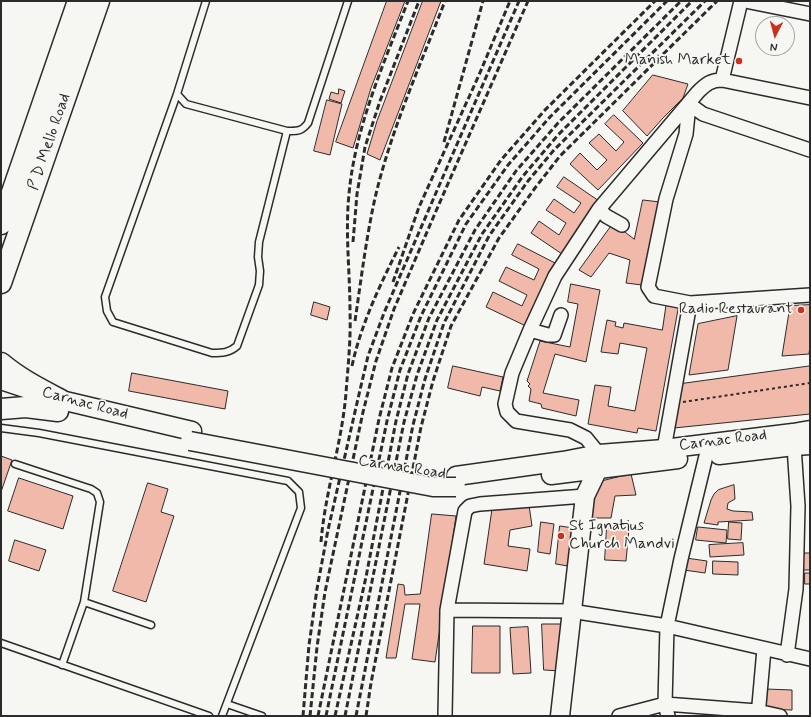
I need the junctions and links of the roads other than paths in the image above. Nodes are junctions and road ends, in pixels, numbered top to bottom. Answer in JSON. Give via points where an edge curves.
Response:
{"nodes":[{"id":1,"x":78,"y":1,"type":"edge"},
{"id":2,"x":99,"y":1,"type":"edge"},
{"id":3,"x":206,"y":1,"type":"edge"},
{"id":4,"x":348,"y":1,"type":"edge"},
{"id":5,"x":741,"y":1,"type":"edge"},
{"id":6,"x":745,"y":1,"type":"edge"},
{"id":7,"x":810,"y":14,"type":"edge"},
{"id":8,"x":722,"y":80,"type":"junction"},
{"id":9,"x":177,"y":94,"type":"junction"},
{"id":10,"x":810,"y":98,"type":"edge"},
{"id":11,"x":689,"y":104,"type":"junction"},
{"id":12,"x":287,"y":131,"type":"junction"},
{"id":13,"x":810,"y":150,"type":"edge"},
{"id":14,"x":599,"y":210,"type":"junction"},
{"id":15,"x":1,"y":224,"type":"edge"},
{"id":16,"x":622,"y":225,"type":"dead end"},
{"id":17,"x":1,"y":283,"type":"edge"},
{"id":18,"x":810,"y":294,"type":"edge"},
{"id":19,"x":690,"y":303,"type":"junction"},
{"id":20,"x":561,"y":315,"type":"dead end"},
{"id":21,"x":530,"y":330,"type":"junction"},
{"id":22,"x":1,"y":363,"type":"edge"},
{"id":23,"x":1,"y":380,"type":"edge"},
{"id":24,"x":1,"y":393,"type":"edge"},
{"id":25,"x":60,"y":406,"type":"junction"},
{"id":26,"x":1,"y":409,"type":"edge"},
{"id":27,"x":1,"y":428,"type":"edge"},
{"id":28,"x":810,"y":430,"type":"edge"},
{"id":29,"x":802,"y":445,"type":"edge"},
{"id":30,"x":664,"y":449,"type":"junction"},
{"id":31,"x":706,"y":456,"type":"junction"},
{"id":32,"x":599,"y":461,"type":"junction"},
{"id":33,"x":15,"y":464,"type":"dead end"},
{"id":34,"x":585,"y":496,"type":"junction"},
{"id":35,"x":84,"y":602,"type":"junction"},
{"id":36,"x":447,"y":610,"type":"junction"},
{"id":37,"x":571,"y":612,"type":"junction"},
{"id":38,"x":151,"y":625,"type":"dead end"},
{"id":39,"x":668,"y":626,"type":"junction"},
{"id":40,"x":1,"y":644,"type":"edge"},
{"id":41,"x":764,"y":649,"type":"junction"},
{"id":42,"x":787,"y":655,"type":"junction"},
{"id":43,"x":810,"y":659,"type":"edge"},
{"id":44,"x":62,"y":665,"type":"junction"},
{"id":45,"x":227,"y":704,"type":"junction"},
{"id":46,"x":666,"y":710,"type":"edge"},
{"id":47,"x":757,"y":714,"type":"edge"},
{"id":48,"x":209,"y":716,"type":"edge"},
{"id":49,"x":222,"y":716,"type":"edge"},
{"id":50,"x":262,"y":716,"type":"edge"},
{"id":51,"x":445,"y":716,"type":"edge"},
{"id":52,"x":560,"y":716,"type":"edge"},
{"id":53,"x":619,"y":716,"type":"edge"},
{"id":54,"x":780,"y":716,"type":"edge"}],
"edges":[{"from":1,"to":15,"type":"main road"},
{"from":2,"to":17,"type":"main road","name":"P D Mello Road"},
{"from":3,"to":9,"type":"lane"},
{"from":4,"to":12,"type":"lane","via":[[308,123],[303,129]]},
{"from":5,"to":8,"type":"street"},
{"from":6,"to":7,"type":"street"},
{"from":8,"to":10,"type":"street"},
{"from":8,"to":11,"type":"street","via":[[707,83]]},
{"from":9,"to":12,"type":"lane","via":[[186,104]]},
{"from":9,"to":12,"type":"lane","via":[[105,297],[112,322],[212,353],[231,351],[237,346],[259,285],[259,242]]},
{"from":11,"to":13,"type":"street","via":[[703,114]]},
{"from":11,"to":14,"type":"street"},
{"from":11,"to":19,"type":"street","via":[[686,134],[666,199],[648,287],[654,296]]},
{"from":14,"to":16,"type":"street"},
{"from":14,"to":21,"type":"street","via":[[556,276]]},
{"from":18,"to":19,"type":"street"},
{"from":19,"to":30,"type":"street"},
{"from":20,"to":21,"type":"street","via":[[552,336]]},
{"from":21,"to":32,"type":"street","via":[[512,373],[505,404],[507,412],[516,422],[570,430],[586,438]]},
{"from":22,"to":25,"type":"main road"},
{"from":23,"to":25,"type":"main road","name":"Carnac Road"},
{"from":24,"to":25,"type":"main road","name":"Carnac Road"},
{"from":25,"to":26,"type":"main road"},
{"from":25,"to":32,"type":"main road","name":"Carnac Road","via":[[191,436],[434,476],[456,482],[563,461]]},
{"from":27,"to":45,"type":"lane","via":[[288,481],[299,492],[301,508]]},
{"from":28,"to":30,"type":"main road","name":"Carnac Road"},
{"from":29,"to":31,"type":"main road","name":"Carnac Road"},
{"from":29,"to":42,"type":"street","via":[[796,589]]},
{"from":30,"to":32,"type":"main road","name":"Carnac Road"},
{"from":31,"to":32,"type":"main road","name":"Carnac Road"},
{"from":31,"to":39,"type":"street"},
{"from":32,"to":34,"type":"main road"},
{"from":33,"to":35,"type":"lane","via":[[91,489],[97,494],[100,502]]},
{"from":34,"to":36,"type":"street","via":[[470,506],[463,517]]},
{"from":34,"to":37,"type":"main road"},
{"from":35,"to":38,"type":"lane"},
{"from":35,"to":44,"type":"lane"},
{"from":36,"to":37,"type":"street"},
{"from":36,"to":51,"type":"street"},
{"from":37,"to":39,"type":"street"},
{"from":37,"to":52,"type":"main road"},
{"from":39,"to":41,"type":"street"},
{"from":39,"to":46,"type":"street"},
{"from":40,"to":44,"type":"lane"},
{"from":41,"to":42,"type":"street"},
{"from":41,"to":47,"type":"street"},
{"from":42,"to":43,"type":"street"},
{"from":44,"to":48,"type":"lane"},
{"from":45,"to":49,"type":"lane"},
{"from":45,"to":50,"type":"lane"},
{"from":46,"to":47,"type":"street"},
{"from":46,"to":53,"type":"street"},
{"from":47,"to":54,"type":"street"}]}
